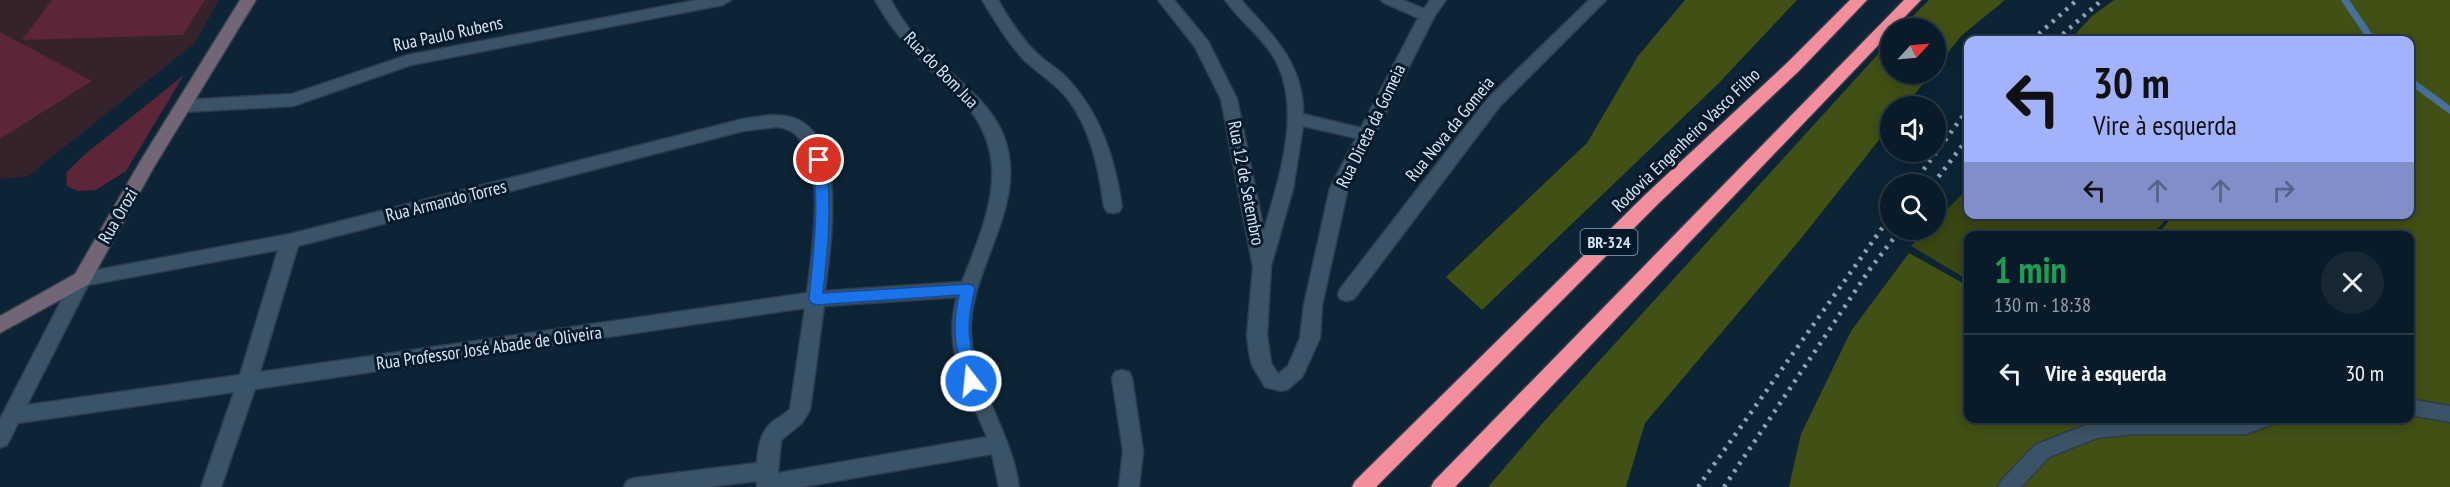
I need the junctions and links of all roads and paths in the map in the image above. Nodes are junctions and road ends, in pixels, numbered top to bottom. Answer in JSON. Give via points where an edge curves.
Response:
{"nodes":[{"id":1,"x":248,"y":0,"type":"edge"},
{"id":2,"x":723,"y":0,"type":"edge"},
{"id":3,"x":883,"y":0,"type":"edge"},
{"id":4,"x":990,"y":0,"type":"edge"},
{"id":5,"x":1166,"y":0,"type":"edge"},
{"id":6,"x":1233,"y":0,"type":"edge"},
{"id":7,"x":1389,"y":0,"type":"edge"},
{"id":8,"x":1438,"y":0,"type":"edge"},
{"id":9,"x":1598,"y":0,"type":"edge"},
{"id":10,"x":1859,"y":0,"type":"edge"},
{"id":11,"x":1913,"y":0,"type":"edge"},
{"id":12,"x":1427,"y":16,"type":"junction"},
{"id":13,"x":183,"y":106,"type":"junction"},
{"id":14,"x":1294,"y":118,"type":"junction"},
{"id":15,"x":1356,"y":132,"type":"dead end"},
{"id":16,"x":1113,"y":207,"type":"dead end"},
{"id":17,"x":290,"y":241,"type":"junction"},
{"id":18,"x":1262,"y":267,"type":"junction"},
{"id":19,"x":82,"y":279,"type":"junction"},
{"id":20,"x":968,"y":289,"type":"junction"},
{"id":21,"x":1347,"y":294,"type":"dead end"},
{"id":22,"x":816,"y":299,"type":"junction"},
{"id":23,"x":0,"y":325,"type":"edge"},
{"id":24,"x":1122,"y":378,"type":"dead end"},
{"id":25,"x":1272,"y":381,"type":"joint"},
{"id":26,"x":247,"y":383,"type":"junction"},
{"id":27,"x":2414,"y":408,"type":"edge"},
{"id":28,"x":2450,"y":414,"type":"edge"},
{"id":29,"x":12,"y":416,"type":"junction"},
{"id":30,"x":2254,"y":423,"type":"edge"},
{"id":31,"x":0,"y":439,"type":"edge"},
{"id":32,"x":998,"y":444,"type":"junction"},
{"id":33,"x":767,"y":481,"type":"edge"},
{"id":34,"x":211,"y":487,"type":"edge"},
{"id":35,"x":634,"y":487,"type":"edge"},
{"id":36,"x":1008,"y":487,"type":"edge"},
{"id":37,"x":1129,"y":487,"type":"edge"},
{"id":38,"x":1362,"y":487,"type":"edge"},
{"id":39,"x":1441,"y":487,"type":"edge"},
{"id":40,"x":2008,"y":487,"type":"edge"}],
"edges":[{"from":1,"to":13,"type":"street","name":"Rua Orozi"},
{"from":2,"to":13,"type":"street","name":"Rua Paulo Rubens","via":[[408,60],[293,100]]},
{"from":3,"to":20,"type":"street","name":"Rua do Bom Jua","via":[[891,17],[930,62],[987,118],[998,145],[1001,180],[990,234]]},
{"from":4,"to":16,"type":"street","via":[[1011,35],[1034,60],[1060,79],[1093,127],[1109,175]]},
{"from":5,"to":18,"type":"street","name":"Rua 12 de Setembro","via":[[1202,45],[1229,99]]},
{"from":6,"to":14,"type":"street","via":[[1286,64],[1294,93]]},
{"from":7,"to":12,"type":"street"},
{"from":8,"to":12,"type":"street","name":"Rua Direta da Gomeia"},
{"from":9,"to":21,"type":"street","name":"Rua Nova da Gomeia","via":[[1494,102]]},
{"from":10,"to":38,"type":"highway","name":"Rodovia Engenheiro Vasco Filho","number":"BR-324"},
{"from":11,"to":39,"type":"highway","number":"BR-324"},
{"from":12,"to":25,"type":"street","name":"Rua Direta da Gomeia","via":[[1339,188],[1312,305],[1310,338],[1295,371],[1281,383]]},
{"from":13,"to":19,"type":"street","name":"Rua Orozi"},
{"from":14,"to":15,"type":"street"},
{"from":14,"to":18,"type":"street","via":[[1290,159]]},
{"from":17,"to":19,"type":"street","name":"Rua Armando Torres"},
{"from":17,"to":22,"type":"street","name":"Rua Armando Torres","via":[[742,125],[790,122],[804,133],[819,160],[823,184],[824,219]]},
{"from":17,"to":26,"type":"street"},
{"from":18,"to":25,"type":"street","name":"Rua 12 de Setembro","via":[[1257,335],[1262,365]]},
{"from":19,"to":23,"type":"street"},
{"from":19,"to":29,"type":"street","name":"Rua Orozi"},
{"from":20,"to":22,"type":"street","name":"Rua Professor José Abade de Oliveira"},
{"from":20,"to":32,"type":"street","name":"Rua do Bom Jua","via":[[961,317],[964,358]]},
{"from":22,"to":26,"type":"street","name":"Rua Professor José Abade de Oliveira"},
{"from":22,"to":33,"type":"street","via":[[800,410],[770,440]]},
{"from":24,"to":37,"type":"street","via":[[1133,451]]},
{"from":26,"to":29,"type":"street","name":"Rua Professor José Abade de Oliveira"},
{"from":26,"to":34,"type":"street"},
{"from":27,"to":28,"type":"street"},
{"from":29,"to":31,"type":"street","name":"Rua Orozi"},
{"from":30,"to":40,"type":"street","via":[[2096,430],[2042,451]]},
{"from":32,"to":33,"type":"street"},
{"from":32,"to":36,"type":"street","name":"Rua do Bom Jua"},
{"from":33,"to":35,"type":"street"}]}
